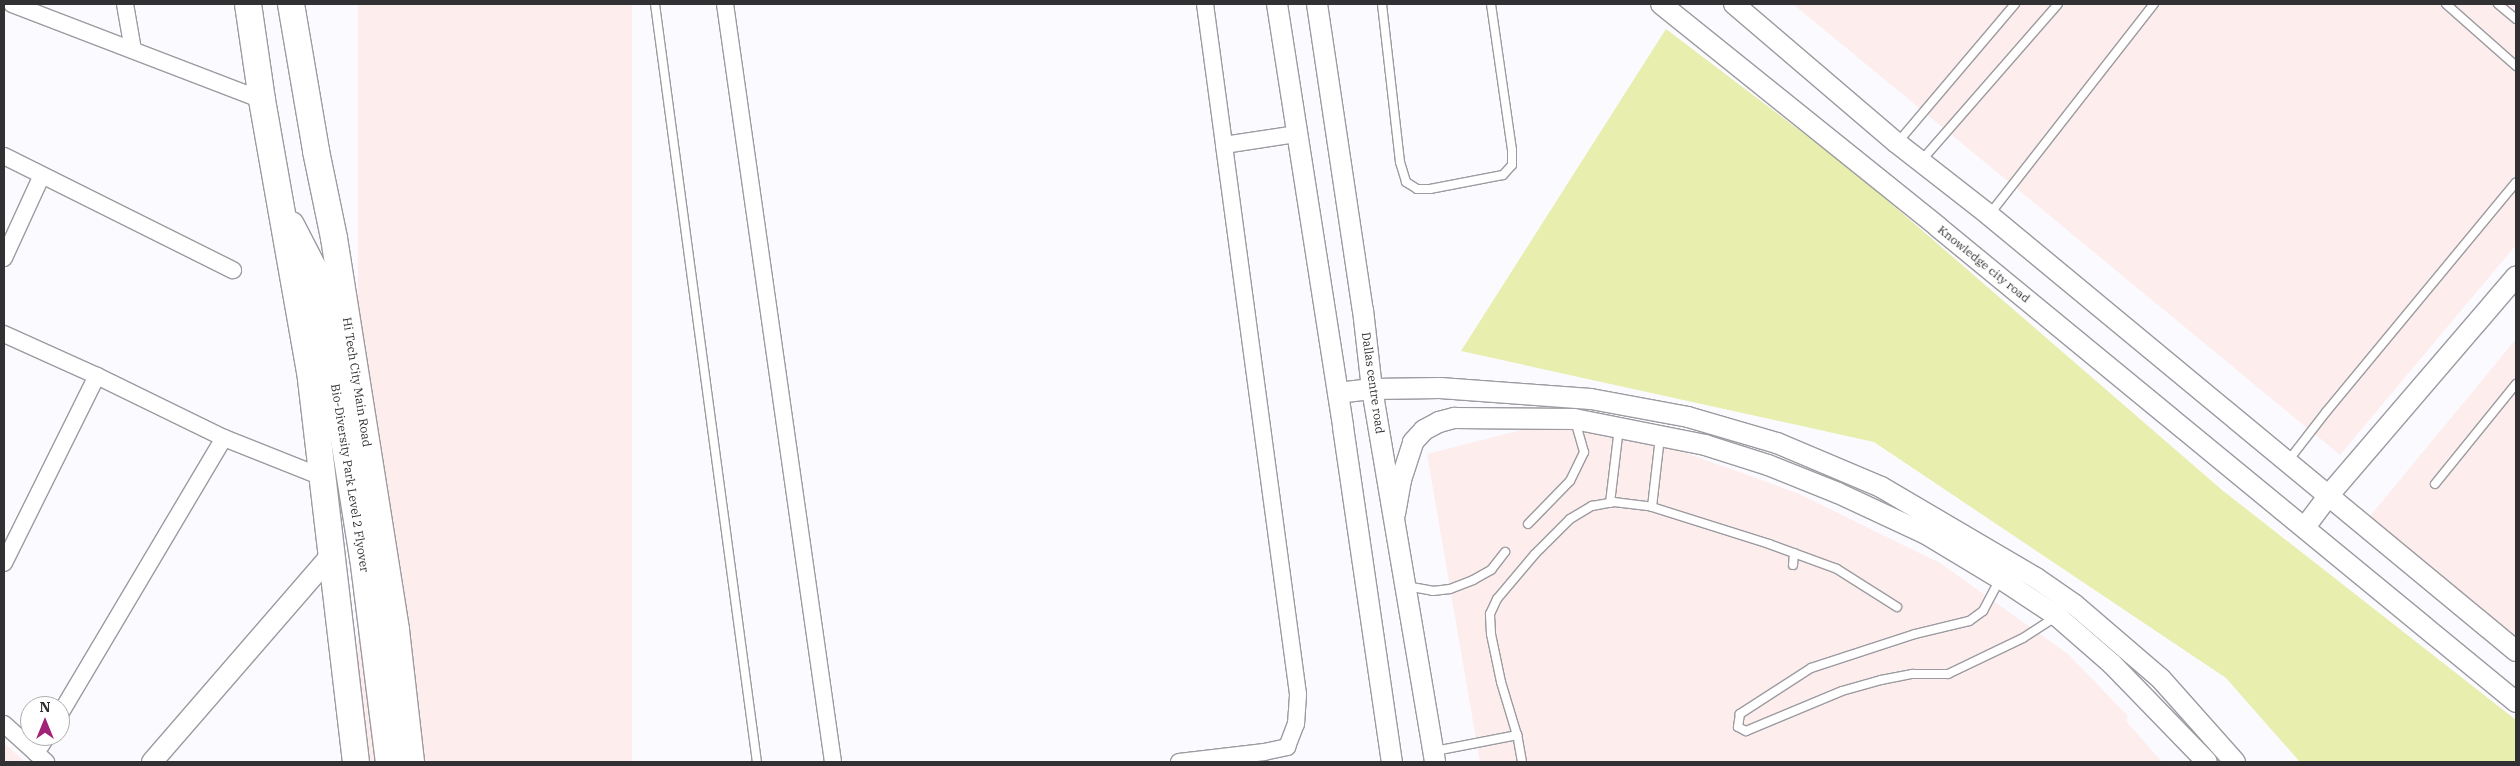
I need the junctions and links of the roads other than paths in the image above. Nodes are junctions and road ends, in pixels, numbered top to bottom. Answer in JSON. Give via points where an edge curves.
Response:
{"nodes":[{"id":1,"x":12,"y":4,"type":"edge"},
{"id":2,"x":124,"y":4,"type":"edge"},
{"id":3,"x":248,"y":4,"type":"edge"},
{"id":4,"x":291,"y":4,"type":"edge"},
{"id":5,"x":655,"y":4,"type":"edge"},
{"id":6,"x":725,"y":4,"type":"edge"},
{"id":7,"x":1205,"y":4,"type":"edge"},
{"id":8,"x":1277,"y":4,"type":"edge"},
{"id":9,"x":1318,"y":4,"type":"edge"},
{"id":10,"x":1382,"y":4,"type":"edge"},
{"id":11,"x":1491,"y":4,"type":"edge"},
{"id":12,"x":1661,"y":4,"type":"edge"},
{"id":13,"x":1734,"y":4,"type":"edge"},
{"id":14,"x":2015,"y":4,"type":"edge"},
{"id":15,"x":2058,"y":4,"type":"edge"},
{"id":16,"x":2154,"y":4,"type":"edge"},
{"id":17,"x":2446,"y":4,"type":"edge"},
{"id":18,"x":2498,"y":4,"type":"edge"},
{"id":19,"x":2516,"y":19,"type":"edge"},
{"id":20,"x":134,"y":50,"type":"junction"},
{"id":21,"x":2516,"y":66,"type":"edge"},
{"id":22,"x":262,"y":100,"type":"junction"},
{"id":23,"x":1297,"y":134,"type":"junction"},
{"id":24,"x":1897,"y":143,"type":"junction"},
{"id":25,"x":1224,"y":145,"type":"junction"},
{"id":26,"x":4,"y":156,"type":"edge"},
{"id":27,"x":1920,"y":162,"type":"junction"},
{"id":28,"x":42,"y":175,"type":"junction"},
{"id":29,"x":2516,"y":182,"type":"edge"},
{"id":30,"x":280,"y":202,"type":"junction"},
{"id":31,"x":1989,"y":215,"type":"junction"},
{"id":32,"x":4,"y":258,"type":"edge"},
{"id":33,"x":233,"y":270,"type":"dead end"},
{"id":34,"x":2516,"y":278,"type":"edge"},
{"id":35,"x":4,"y":334,"type":"edge"},
{"id":36,"x":97,"y":376,"type":"junction"},
{"id":37,"x":2516,"y":384,"type":"edge"},
{"id":38,"x":1372,"y":389,"type":"junction"},
{"id":39,"x":1338,"y":393,"type":"junction"},
{"id":40,"x":1574,"y":419,"type":"junction"},
{"id":41,"x":1619,"y":427,"type":"junction"},
{"id":42,"x":1661,"y":435,"type":"junction"},
{"id":43,"x":224,"y":438,"type":"junction"},
{"id":44,"x":2287,"y":462,"type":"junction"},
{"id":45,"x":322,"y":477,"type":"junction"},
{"id":46,"x":2435,"y":484,"type":"dead end"},
{"id":47,"x":2328,"y":496,"type":"junction"},
{"id":48,"x":1610,"y":503,"type":"junction"},
{"id":49,"x":1652,"y":507,"type":"junction"},
{"id":50,"x":1395,"y":514,"type":"junction"},
{"id":51,"x":1528,"y":524,"type":"dead end"},
{"id":52,"x":2305,"y":527,"type":"junction"},
{"id":53,"x":1505,"y":552,"type":"dead end"},
{"id":54,"x":1794,"y":554,"type":"junction"},
{"id":55,"x":331,"y":555,"type":"junction"},
{"id":56,"x":4,"y":562,"type":"edge"},
{"id":57,"x":1793,"y":565,"type":"dead end"},
{"id":58,"x":2000,"y":579,"type":"junction"},
{"id":59,"x":1406,"y":586,"type":"junction"},
{"id":60,"x":1896,"y":608,"type":"dead end"},
{"id":61,"x":2056,"y":616,"type":"junction"},
{"id":62,"x":2516,"y":651,"type":"edge"},
{"id":63,"x":70,"y":697,"type":"edge"},
{"id":64,"x":2516,"y":702,"type":"edge"},
{"id":65,"x":4,"y":724,"type":"edge"},
{"id":66,"x":1517,"y":735,"type":"junction"},
{"id":67,"x":1434,"y":757,"type":"edge"},
{"id":68,"x":41,"y":758,"type":"edge"},
{"id":69,"x":152,"y":762,"type":"edge"},
{"id":70,"x":356,"y":762,"type":"edge"},
{"id":71,"x":389,"y":762,"type":"edge"},
{"id":72,"x":411,"y":762,"type":"edge"},
{"id":73,"x":757,"y":762,"type":"edge"},
{"id":74,"x":833,"y":762,"type":"edge"},
{"id":75,"x":1179,"y":762,"type":"edge"},
{"id":76,"x":1392,"y":762,"type":"edge"},
{"id":77,"x":1522,"y":762,"type":"edge"},
{"id":78,"x":2208,"y":762,"type":"edge"},
{"id":79,"x":2235,"y":762,"type":"edge"}],
"edges":[{"from":1,"to":20,"type":"street"},
{"from":2,"to":20,"type":"street"},
{"from":3,"to":22,"type":"main road"},
{"from":4,"to":72,"type":"main road","name":"Hi Tech City Main Road","via":[[334,238],[396,630]]},
{"from":5,"to":73,"type":"lane"},
{"from":6,"to":74,"type":"street"},
{"from":7,"to":25,"type":"street"},
{"from":8,"to":23,"type":"street"},
{"from":9,"to":38,"type":"street","name":"Dallas centre road"},
{"from":10,"to":11,"type":"lane","via":[[1400,162],[1406,182],[1417,189],[1430,189],[1503,175],[1512,165]]},
{"from":12,"to":52,"type":"street","name":"Knowledge city road"},
{"from":13,"to":24,"type":"street"},
{"from":14,"to":24,"type":"lane"},
{"from":15,"to":27,"type":"lane"},
{"from":16,"to":31,"type":"lane"},
{"from":17,"to":21,"type":"lane"},
{"from":18,"to":19,"type":"lane"},
{"from":20,"to":22,"type":"street"},
{"from":22,"to":30,"type":"main road"},
{"from":23,"to":25,"type":"street"},
{"from":23,"to":39,"type":"street"},
{"from":24,"to":27,"type":"street"},
{"from":25,"to":75,"type":"street","via":[[1298,694],[1296,724],[1287,747]]},
{"from":26,"to":28,"type":"street"},
{"from":27,"to":31,"type":"street"},
{"from":28,"to":32,"type":"street"},
{"from":28,"to":33,"type":"street"},
{"from":29,"to":44,"type":"lane"},
{"from":30,"to":45,"type":"main road","via":[[310,371]]},
{"from":30,"to":71,"type":"main road","name":"Bio-Diversity Park Level 2 Flyover","via":[[318,277],[363,557]]},
{"from":31,"to":44,"type":"street"},
{"from":34,"to":47,"type":"street"},
{"from":35,"to":36,"type":"street"},
{"from":36,"to":43,"type":"street"},
{"from":36,"to":56,"type":"street"},
{"from":37,"to":46,"type":"lane"},
{"from":38,"to":39,"type":"street"},
{"from":38,"to":50,"type":"street","name":"Dallas centre road"},
{"from":38,"to":79,"type":"street","via":[[1440,388],[1547,394],[1678,415],[1777,444],[1881,487],[2075,604],[2161,679]]},
{"from":39,"to":76,"type":"street"},
{"from":40,"to":41,"type":"street"},
{"from":40,"to":50,"type":"street","via":[[1454,418],[1424,430],[1413,442]]},
{"from":40,"to":51,"type":"lane","via":[[1584,452],[1570,481]]},
{"from":41,"to":42,"type":"street"},
{"from":41,"to":48,"type":"lane"},
{"from":42,"to":49,"type":"lane"},
{"from":42,"to":58,"type":"street","via":[[1768,465],[1838,492],[1926,534]]},
{"from":43,"to":45,"type":"street"},
{"from":43,"to":63,"type":"street"},
{"from":44,"to":47,"type":"street"},
{"from":45,"to":55,"type":"main road"},
{"from":47,"to":52,"type":"street"},
{"from":47,"to":62,"type":"street"},
{"from":48,"to":49,"type":"lane"},
{"from":48,"to":66,"type":"lane","via":[[1592,506],[1570,519],[1535,554],[1498,599],[1490,614],[1501,682]]},
{"from":49,"to":54,"type":"lane"},
{"from":50,"to":59,"type":"street","name":"Dallas centre road"},
{"from":52,"to":64,"type":"street","name":"Knowledge city road"},
{"from":53,"to":59,"type":"lane","via":[[1491,570],[1450,589],[1433,591]]},
{"from":54,"to":57,"type":"lane"},
{"from":54,"to":60,"type":"lane","via":[[1837,569]]},
{"from":55,"to":69,"type":"street"},
{"from":55,"to":70,"type":"main road"},
{"from":58,"to":61,"type":"street"},
{"from":58,"to":61,"type":"lane","via":[[1983,611],[1969,621],[1914,634],[1811,668],[1740,714],[1738,727],[1746,731],[1842,692],[1881,680],[1912,674],[1948,674],[2023,638]]},
{"from":59,"to":67,"type":"street","name":"Dallas centre road"},
{"from":61,"to":78,"type":"street","via":[[2153,704]]},
{"from":65,"to":68,"type":"street"},
{"from":66,"to":67,"type":"lane"},
{"from":66,"to":77,"type":"lane"}]}
